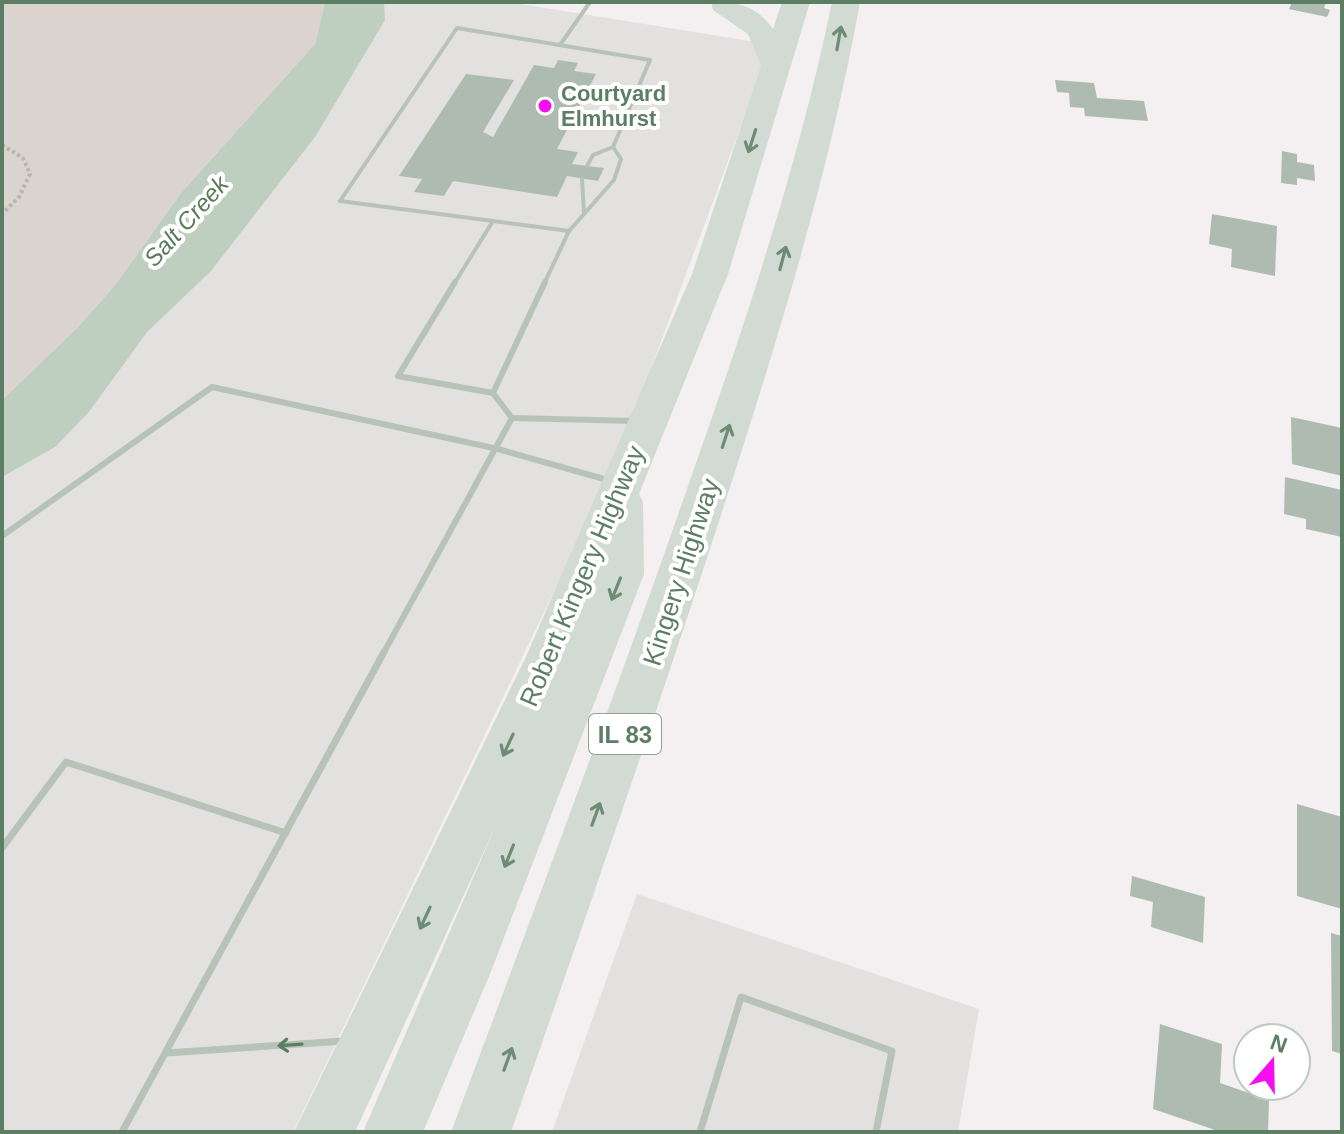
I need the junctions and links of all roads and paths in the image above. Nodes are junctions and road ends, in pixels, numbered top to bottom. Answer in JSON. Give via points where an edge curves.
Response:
{"nodes":[{"id":1,"x":590,"y":2,"type":"edge"},
{"id":2,"x":743,"y":2,"type":"edge"},
{"id":3,"x":796,"y":2,"type":"edge"},
{"id":4,"x":846,"y":2,"type":"edge"},
{"id":5,"x":560,"y":45,"type":"junction"},
{"id":6,"x":776,"y":67,"type":"junction"},
{"id":7,"x":2,"y":145,"type":"edge"},
{"id":8,"x":613,"y":147,"type":"junction"},
{"id":9,"x":587,"y":166,"type":"dead end"},
{"id":10,"x":582,"y":179,"type":"dead end"},
{"id":11,"x":2,"y":214,"type":"edge"},
{"id":12,"x":584,"y":214,"type":"junction"},
{"id":13,"x":493,"y":221,"type":"junction"},
{"id":14,"x":569,"y":231,"type":"junction"},
{"id":15,"x":493,"y":393,"type":"junction"},
{"id":16,"x":512,"y":418,"type":"junction"},
{"id":17,"x":648,"y":421,"type":"junction"},
{"id":18,"x":498,"y":449,"type":"junction"},
{"id":19,"x":622,"y":484,"type":"junction"},
{"id":20,"x":2,"y":536,"type":"edge"},
{"id":21,"x":286,"y":833,"type":"junction"},
{"id":22,"x":2,"y":848,"type":"edge"},
{"id":23,"x":367,"y":1040,"type":"junction"},
{"id":24,"x":166,"y":1053,"type":"junction"},
{"id":25,"x":122,"y":1132,"type":"edge"},
{"id":26,"x":324,"y":1132,"type":"edge"},
{"id":27,"x":393,"y":1132,"type":"edge"},
{"id":28,"x":481,"y":1132,"type":"edge"},
{"id":29,"x":700,"y":1132,"type":"edge"},
{"id":30,"x":876,"y":1132,"type":"edge"}],
"edges":[{"from":1,"to":5,"type":"lane"},
{"from":2,"to":6,"type":"highway","via":[[723,4],[765,32]]},
{"from":3,"to":6,"type":"highway","name":"Robert Kingery Highway"},
{"from":28,"to":4,"type":"highway","name":"Kingery Highway","number":"IL 83","one_way":true,"via":[[645,680],[773,297],[833,73]]},
{"from":5,"to":8,"type":"lane","via":[[650,60]]},
{"from":5,"to":13,"type":"lane","via":[[457,28],[340,201]]},
{"from":6,"to":17,"type":"highway","name":"Robert Kingery Highway","one_way":true,"via":[[710,274]]},
{"from":7,"to":11,"type":"path","via":[[23,158],[30,174],[19,197]]},
{"from":8,"to":9,"type":"lane","via":[[593,155]]},
{"from":8,"to":12,"type":"lane","via":[[621,159],[614,180]]},
{"from":10,"to":12,"type":"lane"},
{"from":12,"to":14,"type":"lane"},
{"from":13,"to":14,"type":"lane"},
{"from":13,"to":15,"type":"lane","via":[[398,376]]},
{"from":14,"to":15,"type":"lane"},
{"from":15,"to":16,"type":"lane"},
{"from":16,"to":17,"type":"lane"},
{"from":16,"to":18,"type":"lane"},
{"from":17,"to":19,"type":"highway","name":"Robert Kingery Highway"},
{"from":18,"to":19,"type":"lane"},
{"from":18,"to":20,"type":"lane","via":[[212,387]]},
{"from":18,"to":21,"type":"lane"},
{"from":19,"to":23,"type":"highway","name":"Robert Kingery Highway","one_way":true,"via":[[548,660]]},
{"from":19,"to":27,"type":"highway","one_way":true,"via":[[622,574]]},
{"from":21,"to":22,"type":"lane","via":[[66,762]]},
{"from":21,"to":24,"type":"lane"},
{"from":23,"to":24,"type":"lane","one_way":true},
{"from":23,"to":26,"type":"highway","name":"Robert Kingery Highway"},
{"from":24,"to":25,"type":"lane"},
{"from":29,"to":30,"type":"lane","via":[[741,997],[892,1051]]}]}
